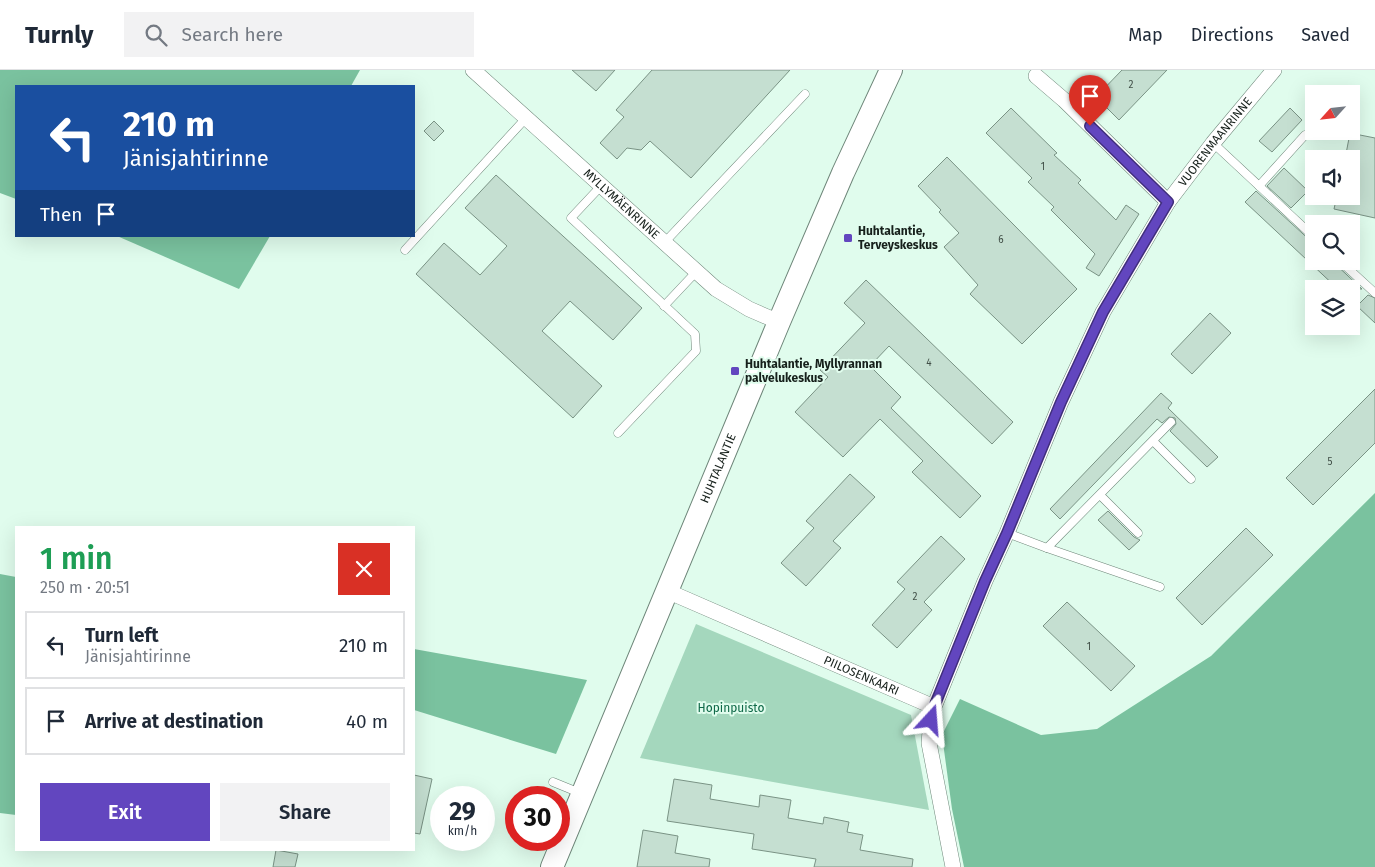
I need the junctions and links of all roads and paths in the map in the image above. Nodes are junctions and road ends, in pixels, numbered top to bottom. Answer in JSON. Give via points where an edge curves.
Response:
{"nodes":[{"id":1,"x":473,"y":70,"type":"edge"},
{"id":2,"x":891,"y":70,"type":"edge"},
{"id":3,"x":1274,"y":70,"type":"edge"},
{"id":4,"x":1033,"y":73,"type":"edge"},
{"id":5,"x":805,"y":94,"type":"dead end"},
{"id":6,"x":526,"y":118,"type":"junction"},
{"id":7,"x":1305,"y":135,"type":"dead end"},
{"id":8,"x":1213,"y":143,"type":"junction"},
{"id":9,"x":601,"y":186,"type":"junction"},
{"id":10,"x":1259,"y":186,"type":"junction"},
{"id":11,"x":1168,"y":202,"type":"junction"},
{"id":12,"x":1305,"y":229,"type":"edge"},
{"id":13,"x":664,"y":243,"type":"junction"},
{"id":14,"x":405,"y":250,"type":"dead end"},
{"id":15,"x":1350,"y":270,"type":"edge"},
{"id":16,"x":696,"y":272,"type":"junction"},
{"id":17,"x":1375,"y":293,"type":"edge"},
{"id":18,"x":664,"y":306,"type":"junction"},
{"id":19,"x":779,"y":322,"type":"junction"},
{"id":20,"x":1172,"y":422,"type":"dead end"},
{"id":21,"x":618,"y":433,"type":"dead end"},
{"id":22,"x":1153,"y":441,"type":"junction"},
{"id":23,"x":1192,"y":479,"type":"dead end"},
{"id":24,"x":1100,"y":495,"type":"junction"},
{"id":25,"x":1138,"y":532,"type":"dead end"},
{"id":26,"x":1007,"y":533,"type":"junction"},
{"id":27,"x":1048,"y":548,"type":"junction"},
{"id":28,"x":1160,"y":587,"type":"dead end"},
{"id":29,"x":667,"y":591,"type":"junction"},
{"id":30,"x":934,"y":707,"type":"junction"},
{"id":31,"x":553,"y":782,"type":"dead end"},
{"id":32,"x":584,"y":794,"type":"junction"},
{"id":33,"x":552,"y":867,"type":"edge"},
{"id":34,"x":953,"y":867,"type":"edge"}],
"edges":[{"from":1,"to":6,"type":"street","name":"MYLLYMÄENRINNE"},
{"from":2,"to":19,"type":"main road","name":"HUHTALANTIE"},
{"from":3,"to":8,"type":"street","name":"VUORENMAANRINNE"},
{"from":4,"to":11,"type":"street"},
{"from":5,"to":13,"type":"lane"},
{"from":6,"to":9,"type":"street","name":"MYLLYMÄENRINNE"},
{"from":6,"to":14,"type":"lane"},
{"from":7,"to":10,"type":"lane"},
{"from":8,"to":10,"type":"lane"},
{"from":8,"to":11,"type":"street","name":"VUORENMAANRINNE"},
{"from":9,"to":13,"type":"street","name":"MYLLYMÄENRINNE"},
{"from":9,"to":18,"type":"lane","via":[[571,218]]},
{"from":10,"to":12,"type":"lane"},
{"from":11,"to":26,"type":"street","name":"VUORENMAANRINNE","via":[[1103,312],[1061,402]]},
{"from":13,"to":16,"type":"street","name":"MYLLYMÄENRINNE"},
{"from":15,"to":17,"type":"lane"},
{"from":16,"to":18,"type":"lane"},
{"from":16,"to":19,"type":"street","name":"MYLLYMÄENRINNE","via":[[739,304]]},
{"from":18,"to":21,"type":"lane","via":[[695,334],[696,351]]},
{"from":19,"to":29,"type":"main road","name":"HUHTALANTIE"},
{"from":20,"to":22,"type":"lane"},
{"from":22,"to":23,"type":"lane"},
{"from":22,"to":24,"type":"lane"},
{"from":24,"to":25,"type":"lane"},
{"from":24,"to":27,"type":"lane"},
{"from":26,"to":27,"type":"lane"},
{"from":26,"to":30,"type":"street","name":"VUORENMAANRINNE"},
{"from":27,"to":28,"type":"lane"},
{"from":29,"to":30,"type":"street","name":"PIILOSENKAARI"},
{"from":29,"to":32,"type":"main road","name":"HUHTALANTIE"},
{"from":30,"to":34,"type":"street","via":[[929,743]]},
{"from":31,"to":32,"type":"lane"},
{"from":32,"to":33,"type":"main road","name":"HUHTALANTIE"}]}
